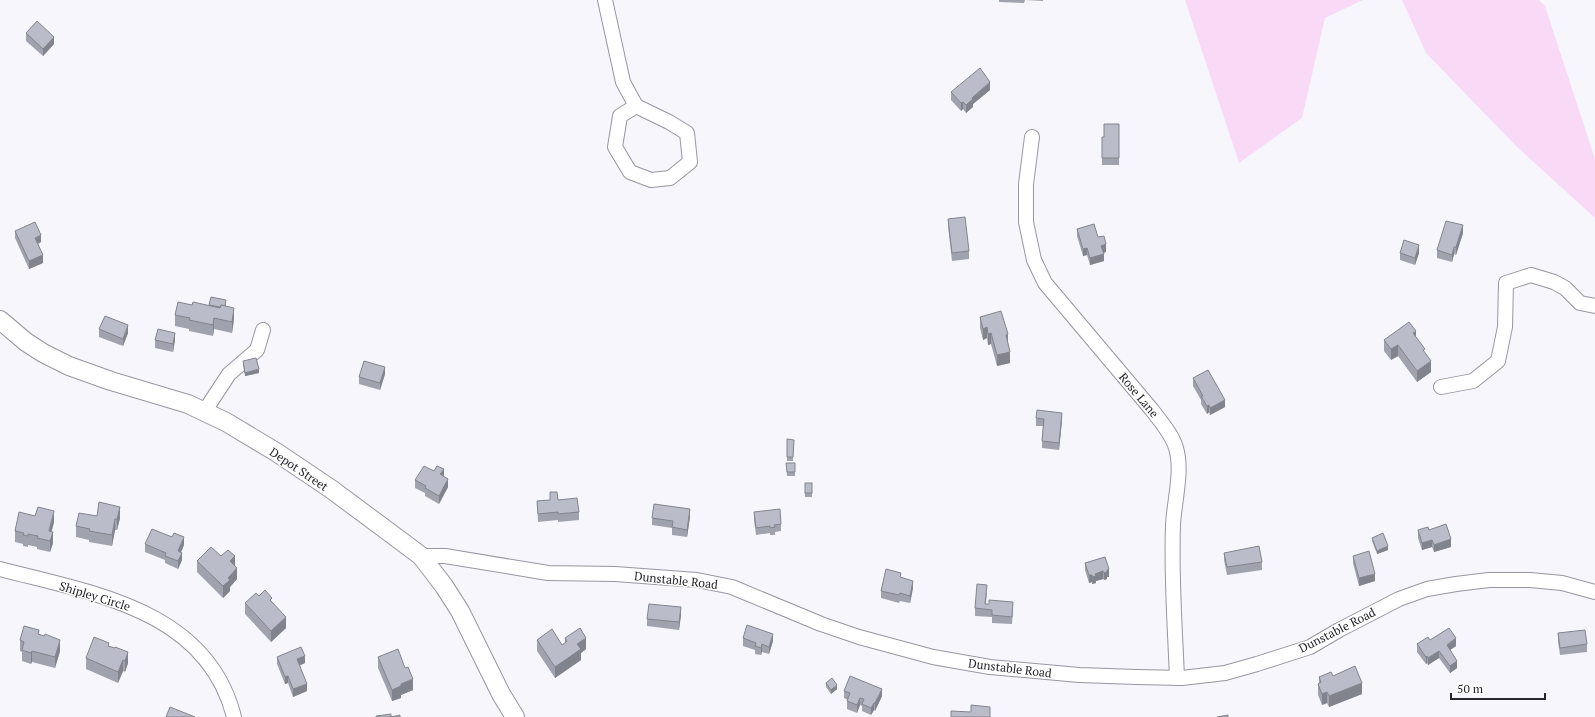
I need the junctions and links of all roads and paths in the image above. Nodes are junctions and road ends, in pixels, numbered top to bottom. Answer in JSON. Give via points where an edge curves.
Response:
{"nodes":[{"id":1,"x":605,"y":0,"type":"edge"},
{"id":2,"x":636,"y":106,"type":"junction"},
{"id":3,"x":1032,"y":137,"type":"dead end"},
{"id":4,"x":1595,"y":306,"type":"edge"},
{"id":5,"x":1,"y":325,"type":"edge"},
{"id":6,"x":263,"y":330,"type":"dead end"},
{"id":7,"x":1442,"y":387,"type":"dead end"},
{"id":8,"x":204,"y":412,"type":"junction"},
{"id":9,"x":421,"y":556,"type":"junction"},
{"id":10,"x":0,"y":568,"type":"edge"},
{"id":11,"x":1595,"y":592,"type":"edge"},
{"id":12,"x":1177,"y":678,"type":"junction"},
{"id":13,"x":234,"y":717,"type":"edge"},
{"id":14,"x":515,"y":717,"type":"edge"}],
"edges":[{"from":1,"to":2,"type":"street","via":[[623,82]]},
{"from":2,"to":2,"type":"street","via":[[687,133],[690,162],[670,178],[651,180],[630,172],[614,147],[620,116]]},
{"from":3,"to":12,"type":"street","name":"Rose Lane","via":[[1026,184],[1026,222],[1034,260],[1045,283],[1152,410],[1168,431],[1176,449],[1178,466],[1173,524],[1173,601]]},
{"from":4,"to":7,"type":"street","via":[[1580,303],[1565,288],[1531,275],[1506,283],[1505,327],[1498,361],[1473,381]]},
{"from":5,"to":8,"type":"main road","name":"Depot Street","via":[[69,366],[188,404]]},
{"from":6,"to":8,"type":"street","via":[[257,350],[229,374]]},
{"from":8,"to":9,"type":"main road","name":"Depot Street","via":[[276,452]]},
{"from":9,"to":12,"type":"street","name":"Dunstable Road","via":[[445,556],[548,573],[615,574],[697,580],[732,587],[821,624],[933,657],[990,667],[1079,675]]},
{"from":9,"to":14,"type":"main road","name":"Depot Street","via":[[460,611]]},
{"from":10,"to":13,"type":"street","name":"Shipley Circle","via":[[117,600],[168,625],[188,641],[216,674]]},
{"from":11,"to":12,"type":"street","name":"Dunstable Road","via":[[1562,583],[1530,580],[1489,580],[1442,586],[1399,599],[1310,647],[1225,673]]}]}
